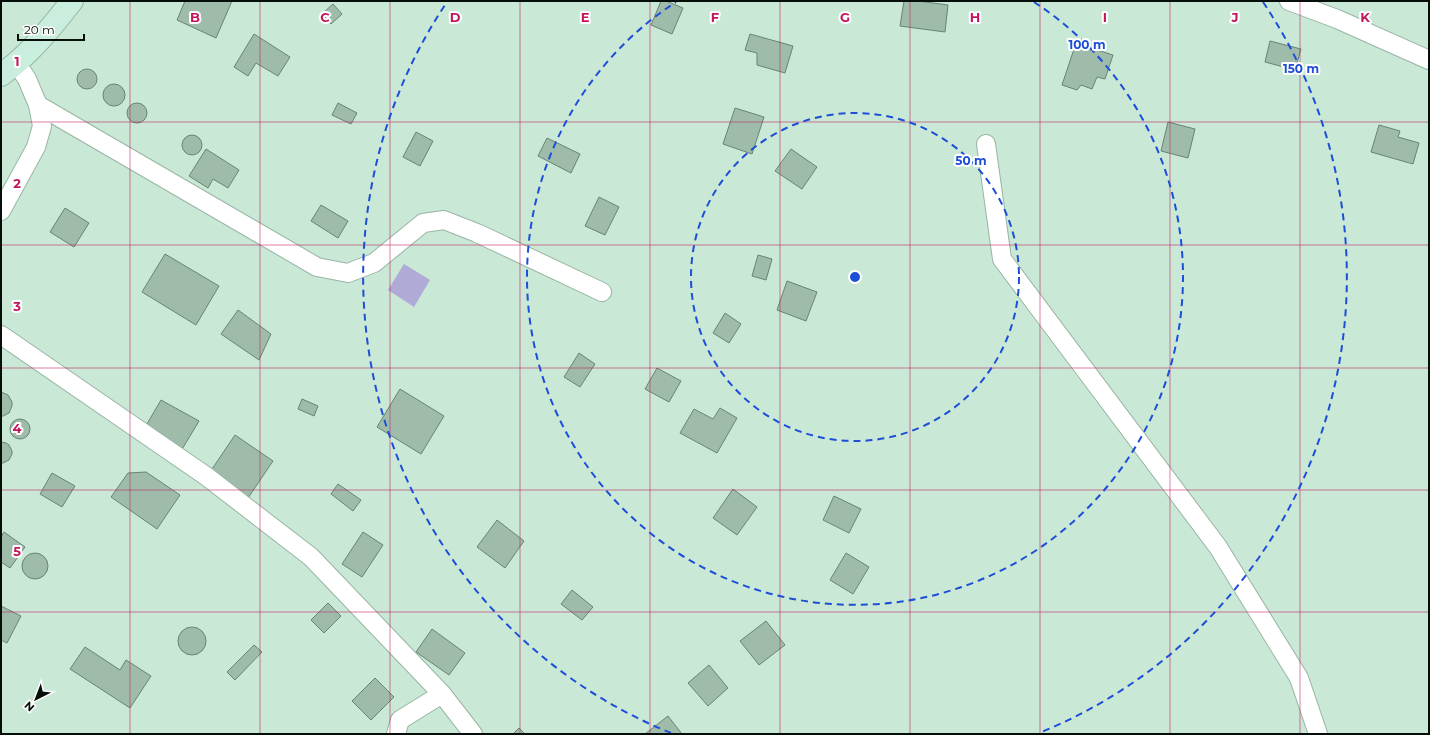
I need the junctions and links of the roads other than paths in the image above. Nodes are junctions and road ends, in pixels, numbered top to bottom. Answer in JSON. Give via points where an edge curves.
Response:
{"nodes":[{"id":1,"x":72,"y":1,"type":"edge"},
{"id":2,"x":1289,"y":1,"type":"edge"},
{"id":3,"x":1429,"y":60,"type":"edge"},
{"id":4,"x":9,"y":69,"type":"edge"},
{"id":5,"x":38,"y":105,"type":"junction"},
{"id":6,"x":986,"y":144,"type":"dead end"},
{"id":7,"x":1,"y":211,"type":"edge"},
{"id":8,"x":602,"y":292,"type":"dead end"},
{"id":9,"x":1,"y":336,"type":"edge"},
{"id":10,"x":442,"y":694,"type":"junction"},
{"id":11,"x":396,"y":734,"type":"edge"},
{"id":12,"x":473,"y":734,"type":"edge"},
{"id":13,"x":1318,"y":734,"type":"edge"}],
"edges":[{"from":1,"to":4,"type":"main road","via":[[52,28]]},
{"from":2,"to":3,"type":"street","via":[[1337,19]]},
{"from":4,"to":5,"type":"street","via":[[27,79]]},
{"from":5,"to":7,"type":"street","via":[[42,126],[36,147]]},
{"from":5,"to":8,"type":"street","via":[[317,267],[348,273],[374,263],[423,223],[444,220]]},
{"from":6,"to":13,"type":"street","via":[[1002,259],[1218,547],[1299,678]]},
{"from":9,"to":10,"type":"street","via":[[206,476],[311,557]]},
{"from":10,"to":11,"type":"street","via":[[400,720]]},
{"from":10,"to":12,"type":"street"}]}
